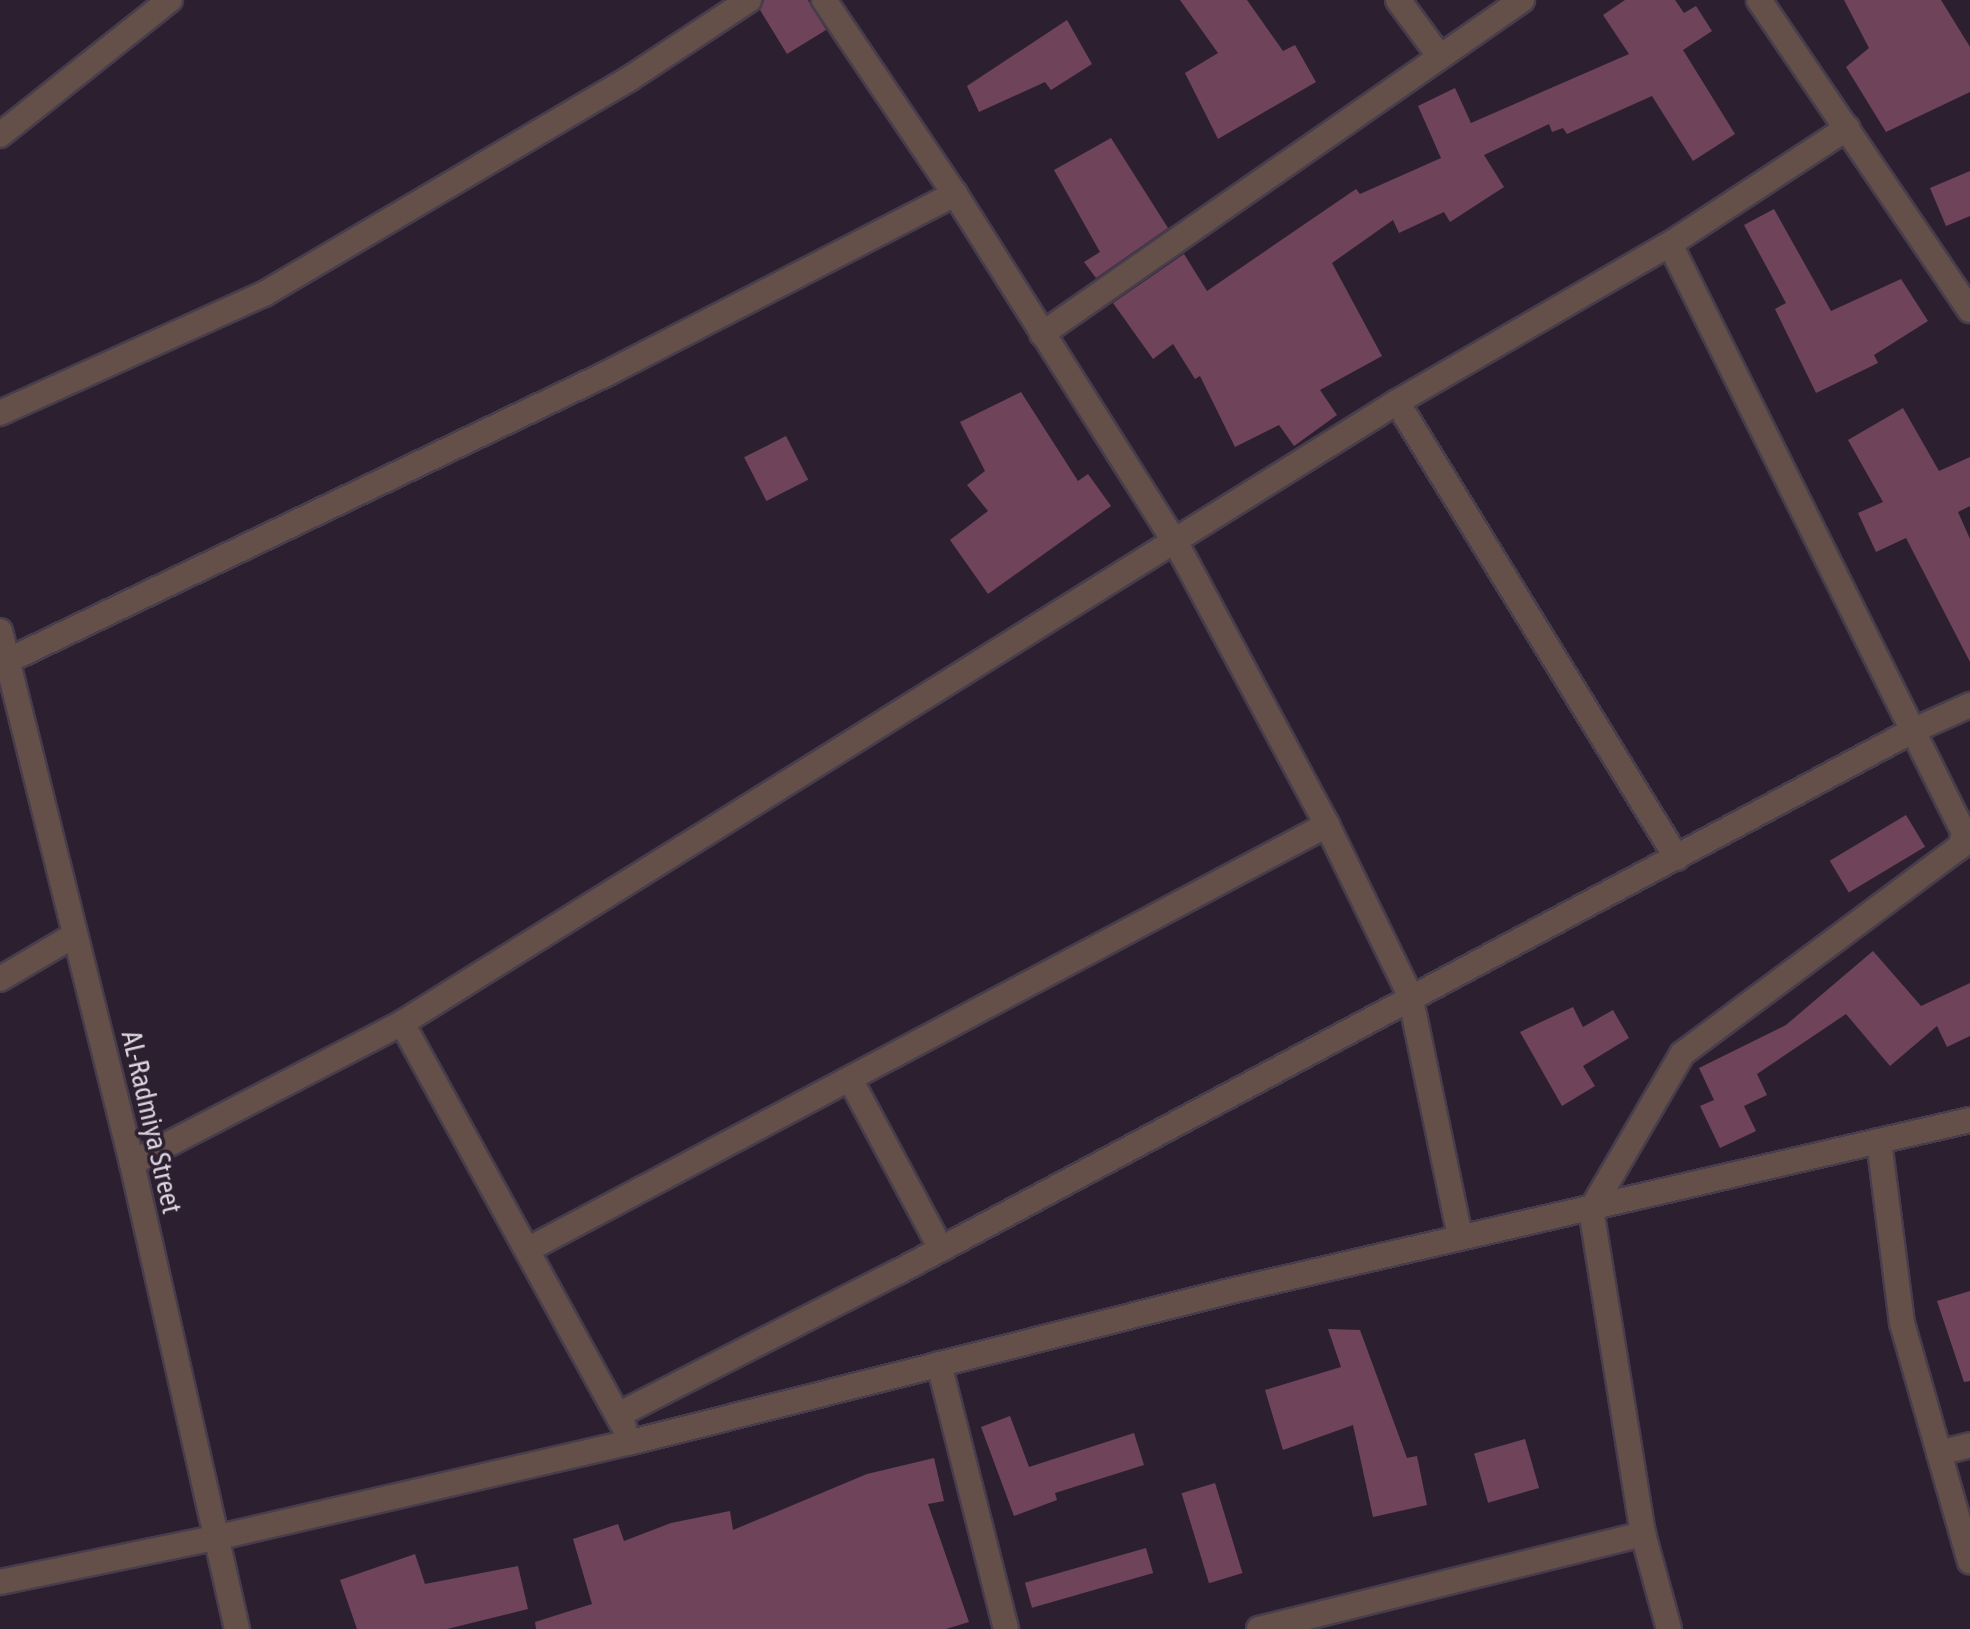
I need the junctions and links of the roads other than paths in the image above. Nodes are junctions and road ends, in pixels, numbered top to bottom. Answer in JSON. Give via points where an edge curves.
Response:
{"nodes":[{"id":1,"x":170,"y":0,"type":"edge"},
{"id":2,"x":749,"y":0,"type":"edge"},
{"id":3,"x":1398,"y":0,"type":"edge"},
{"id":4,"x":1522,"y":0,"type":"edge"},
{"id":5,"x":1759,"y":0,"type":"edge"},
{"id":6,"x":835,"y":4,"type":"edge"},
{"id":7,"x":1438,"y":54,"type":"junction"},
{"id":8,"x":1847,"y":128,"type":"junction"},
{"id":9,"x":0,"y":135,"type":"edge"},
{"id":10,"x":955,"y":194,"type":"junction"},
{"id":11,"x":1670,"y":244,"type":"junction"},
{"id":12,"x":1970,"y":310,"type":"edge"},
{"id":13,"x":1042,"y":334,"type":"junction"},
{"id":14,"x":1397,"y":402,"type":"junction"},
{"id":15,"x":0,"y":413,"type":"edge"},
{"id":16,"x":1176,"y":543,"type":"junction"},
{"id":17,"x":0,"y":631,"type":"edge"},
{"id":18,"x":7,"y":661,"type":"junction"},
{"id":19,"x":8,"y":703,"type":"edge"},
{"id":20,"x":1970,"y":705,"type":"edge"},
{"id":21,"x":1912,"y":731,"type":"junction"},
{"id":22,"x":1327,"y":825,"type":"junction"},
{"id":23,"x":1677,"y":858,"type":"junction"},
{"id":24,"x":75,"y":935,"type":"junction"},
{"id":25,"x":0,"y":979,"type":"edge"},
{"id":26,"x":1410,"y":995,"type":"junction"},
{"id":27,"x":402,"y":1023,"type":"junction"},
{"id":28,"x":850,"y":1079,"type":"junction"},
{"id":29,"x":1970,"y":1120,"type":"edge"},
{"id":30,"x":1879,"y":1141,"type":"junction"},
{"id":31,"x":132,"y":1163,"type":"junction"},
{"id":32,"x":1591,"y":1210,"type":"junction"},
{"id":33,"x":1460,"y":1237,"type":"junction"},
{"id":34,"x":941,"y":1249,"type":"junction"},
{"id":35,"x":527,"y":1250,"type":"junction"},
{"id":36,"x":939,"y":1364,"type":"junction"},
{"id":37,"x":618,"y":1415,"type":"junction"},
{"id":38,"x":632,"y":1442,"type":"junction"},
{"id":39,"x":1970,"y":1445,"type":"edge"},
{"id":40,"x":1939,"y":1453,"type":"junction"},
{"id":41,"x":1643,"y":1534,"type":"junction"},
{"id":42,"x":215,"y":1538,"type":"junction"},
{"id":43,"x":1970,"y":1562,"type":"edge"},
{"id":44,"x":0,"y":1582,"type":"edge"},
{"id":45,"x":237,"y":1629,"type":"edge"},
{"id":46,"x":1006,"y":1629,"type":"edge"},
{"id":47,"x":1259,"y":1629,"type":"edge"},
{"id":48,"x":1669,"y":1629,"type":"edge"}],
"edges":[{"from":1,"to":9,"type":"street"},
{"from":2,"to":15,"type":"street","via":[[641,72],[264,294]]},
{"from":3,"to":7,"type":"street"},
{"from":4,"to":7,"type":"street"},
{"from":5,"to":8,"type":"street"},
{"from":6,"to":10,"type":"street"},
{"from":7,"to":13,"type":"street"},
{"from":8,"to":11,"type":"street"},
{"from":8,"to":12,"type":"street"},
{"from":10,"to":13,"type":"street"},
{"from":10,"to":18,"type":"street","via":[[606,374]]},
{"from":11,"to":14,"type":"street"},
{"from":11,"to":21,"type":"street"},
{"from":13,"to":16,"type":"street"},
{"from":14,"to":16,"type":"street"},
{"from":14,"to":23,"type":"street"},
{"from":16,"to":22,"type":"street"},
{"from":16,"to":27,"type":"street","via":[[672,850]]},
{"from":17,"to":18,"type":"street","name":"AL-Radmiya Street"},
{"from":18,"to":19,"type":"street","name":"AL-Radmiya Street"},
{"from":19,"to":24,"type":"street","name":"AL-Radmiya Street"},
{"from":20,"to":21,"type":"street"},
{"from":21,"to":23,"type":"street"},
{"from":21,"to":32,"type":"street","via":[[1961,825],[1960,847],[1682,1054]]},
{"from":22,"to":26,"type":"street"},
{"from":22,"to":28,"type":"street"},
{"from":23,"to":26,"type":"street"},
{"from":24,"to":25,"type":"street"},
{"from":24,"to":31,"type":"street","name":"AL-Radmiya Street"},
{"from":26,"to":33,"type":"street"},
{"from":26,"to":34,"type":"street"},
{"from":27,"to":31,"type":"street"},
{"from":27,"to":35,"type":"street"},
{"from":28,"to":34,"type":"street"},
{"from":28,"to":35,"type":"street"},
{"from":29,"to":30,"type":"street"},
{"from":30,"to":32,"type":"street"},
{"from":30,"to":40,"type":"street","via":[[1902,1323]]},
{"from":31,"to":42,"type":"street","name":"AL-Radmiya Street"},
{"from":32,"to":33,"type":"street"},
{"from":32,"to":41,"type":"street"},
{"from":33,"to":36,"type":"street"},
{"from":34,"to":37,"type":"street"},
{"from":35,"to":37,"type":"street"},
{"from":36,"to":38,"type":"street"},
{"from":36,"to":46,"type":"street"},
{"from":37,"to":38,"type":"street"},
{"from":38,"to":42,"type":"street"},
{"from":39,"to":40,"type":"street"},
{"from":40,"to":43,"type":"street"},
{"from":41,"to":47,"type":"street"},
{"from":41,"to":48,"type":"street"},
{"from":42,"to":44,"type":"street"},
{"from":42,"to":45,"type":"street","name":"AL-Radmiya Street"}]}
